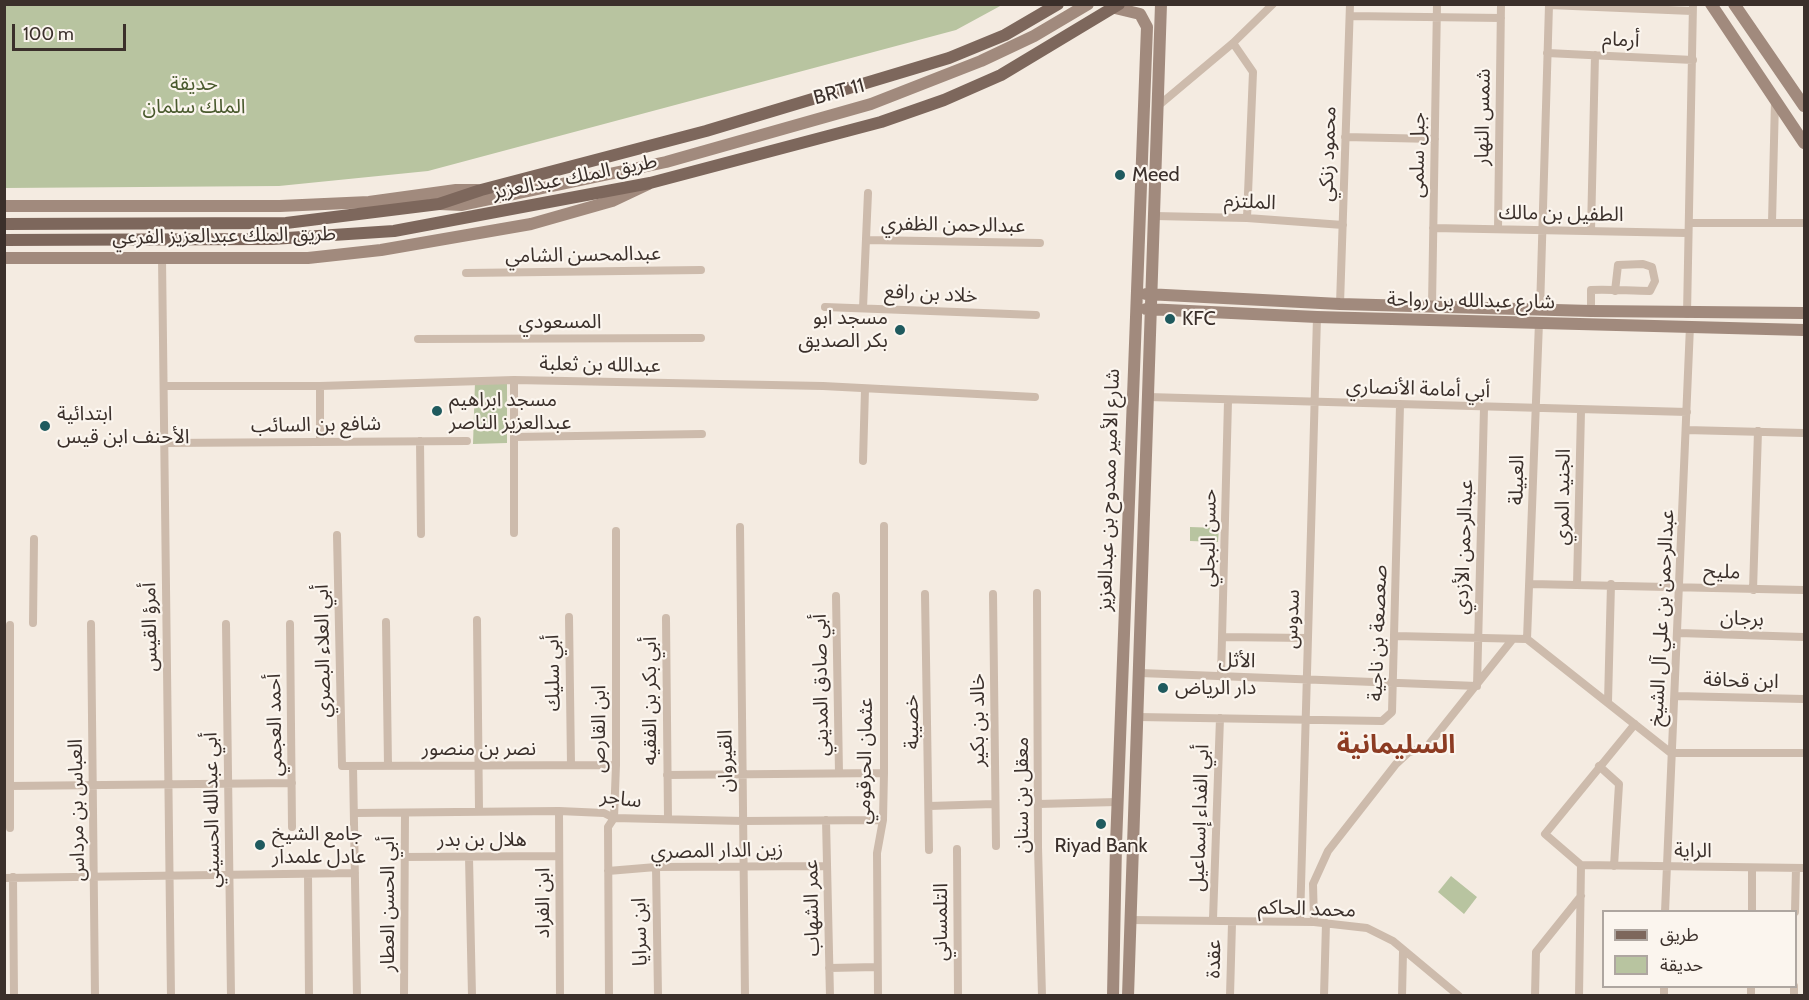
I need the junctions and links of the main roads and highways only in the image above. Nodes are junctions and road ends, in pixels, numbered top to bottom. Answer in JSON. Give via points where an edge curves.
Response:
{"nodes":[{"id":1,"x":1058,"y":4,"type":"edge"},
{"id":2,"x":1117,"y":6,"type":"edge"},
{"id":3,"x":4,"y":224,"type":"edge"},
{"id":4,"x":4,"y":240,"type":"edge"}],
"edges":[{"from":1,"to":3,"type":"main road","name":"طريق الملك عبدالعزيز","via":[[1005,35],[950,58],[706,131],[439,204],[286,223]]},
{"from":2,"to":4,"type":"main road","name":"طريق الملك عبدالعزيز","via":[[1001,75],[944,100],[881,122],[650,183],[394,231],[326,237]]}]}
